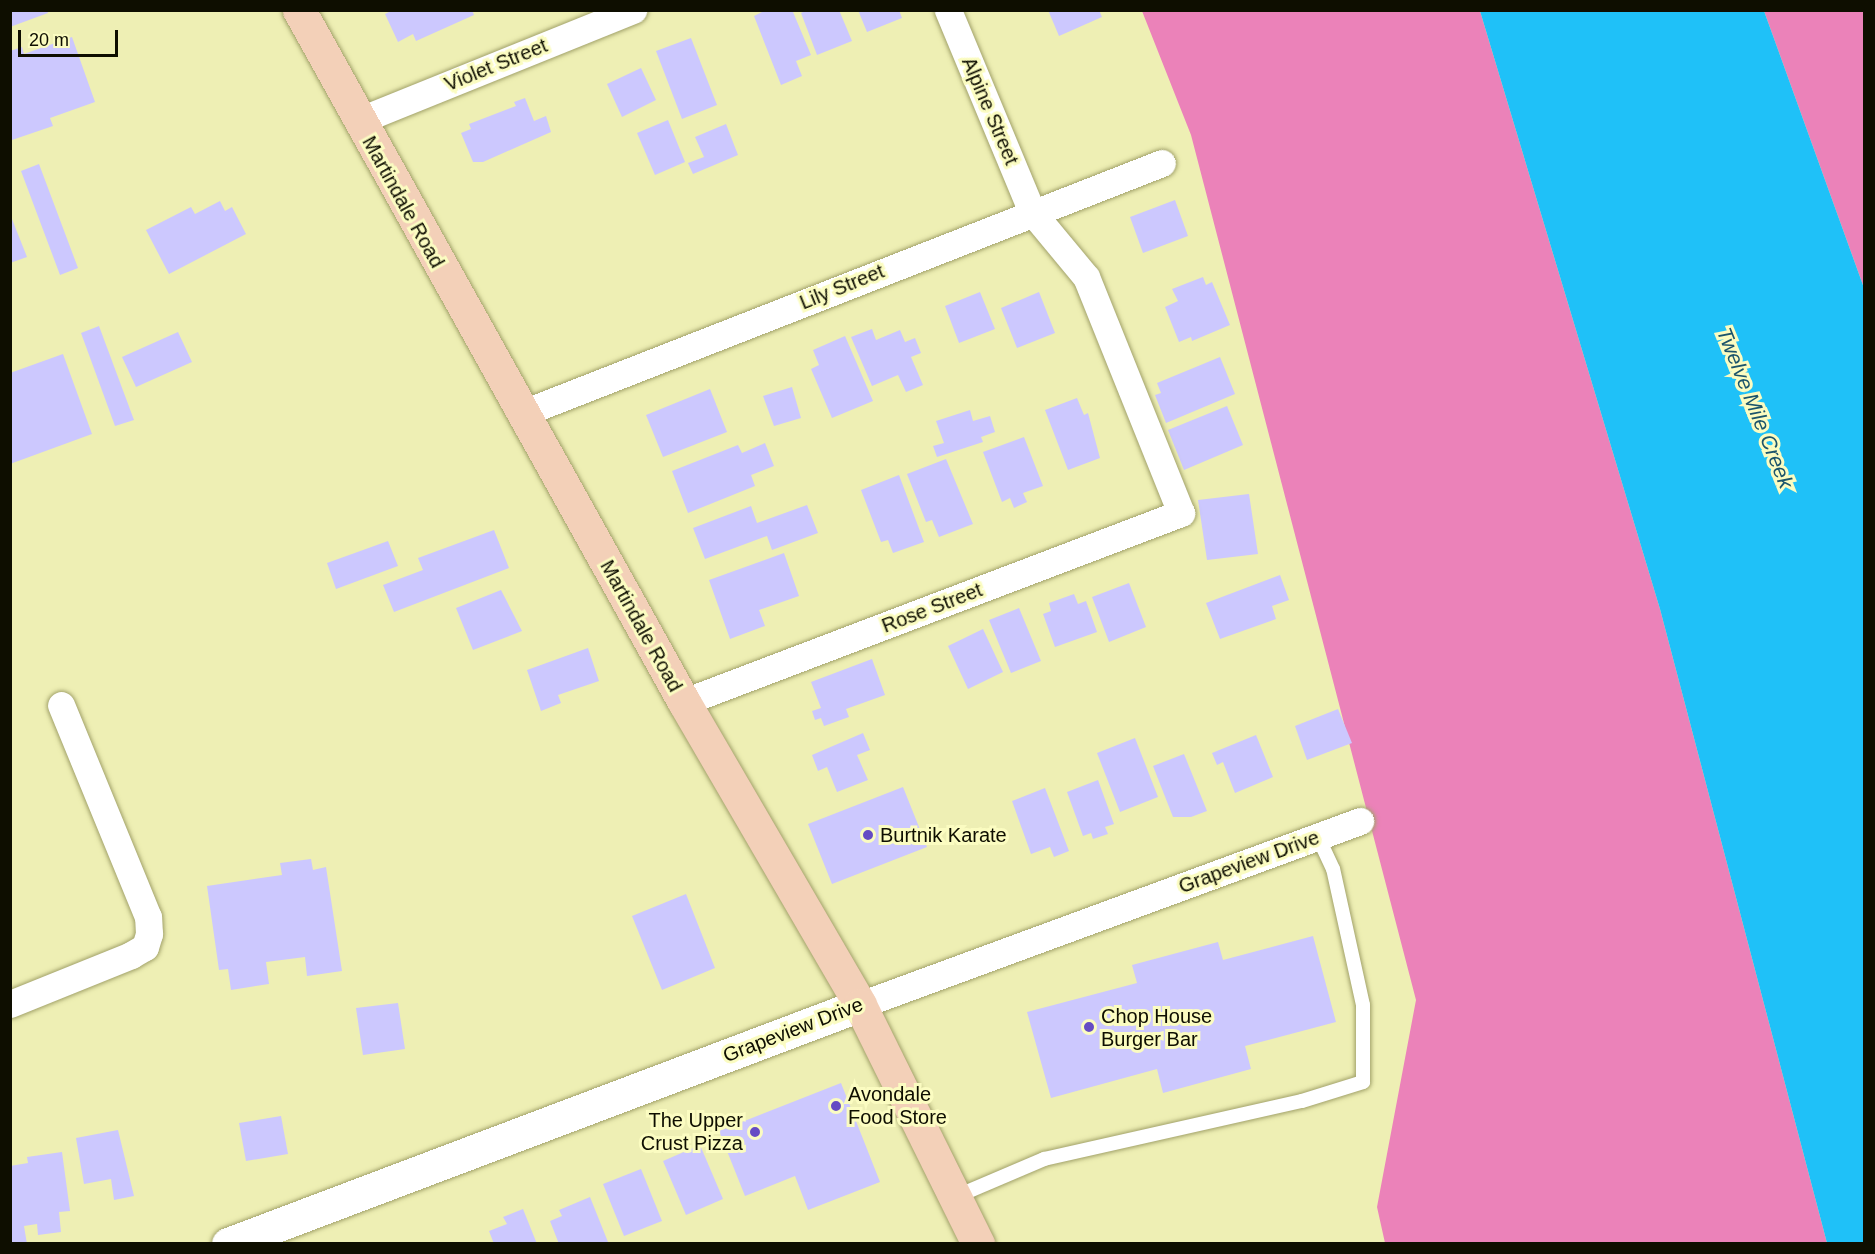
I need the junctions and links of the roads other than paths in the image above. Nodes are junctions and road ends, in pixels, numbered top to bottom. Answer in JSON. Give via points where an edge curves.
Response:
{"nodes":[{"id":1,"x":299,"y":10,"type":"edge"},
{"id":2,"x":633,"y":10,"type":"edge"},
{"id":3,"x":948,"y":10,"type":"edge"},
{"id":4,"x":358,"y":120,"type":"junction"},
{"id":5,"x":1162,"y":163,"type":"dead end"},
{"id":6,"x":1032,"y":212,"type":"junction"},
{"id":7,"x":523,"y":413,"type":"junction"},
{"id":8,"x":1181,"y":513,"type":"joint"},
{"id":9,"x":684,"y":702,"type":"junction"},
{"id":10,"x":61,"y":705,"type":"dead end"},
{"id":11,"x":1360,"y":821,"type":"dead end"},
{"id":12,"x":1318,"y":837,"type":"junction"},
{"id":13,"x":10,"y":1004,"type":"edge"},
{"id":14,"x":860,"y":1005,"type":"junction"},
{"id":15,"x":955,"y":1197,"type":"junction"},
{"id":16,"x":228,"y":1244,"type":"edge"},
{"id":17,"x":978,"y":1244,"type":"edge"}],
"edges":[{"from":1,"to":4,"type":"main road","name":"Martindale Road"},
{"from":2,"to":4,"type":"street","name":"Violet Street"},
{"from":3,"to":6,"type":"street","name":"Alpine Street"},
{"from":4,"to":7,"type":"main road","name":"Martindale Road"},
{"from":5,"to":6,"type":"street","name":"Lily Street"},
{"from":6,"to":7,"type":"street","name":"Lily Street"},
{"from":6,"to":8,"type":"street","name":"Alpine Street","via":[[1086,277]]},
{"from":7,"to":9,"type":"main road","name":"Martindale Road"},
{"from":8,"to":9,"type":"street","name":"Rose Street"},
{"from":9,"to":14,"type":"main road","name":"Martindale Road"},
{"from":10,"to":13,"type":"street","via":[[148,917],[149,934],[145,947],[131,955]]},
{"from":11,"to":12,"type":"street","name":"Grapeview Drive"},
{"from":12,"to":14,"type":"street","name":"Grapeview Drive"},
{"from":12,"to":15,"type":"lane","via":[[1333,869],[1363,1005],[1363,1082],[1302,1101],[1044,1160]]},
{"from":14,"to":15,"type":"main road","name":"Martindale Road"},
{"from":14,"to":16,"type":"street","name":"Grapeview Drive"},
{"from":15,"to":17,"type":"main road","name":"Martindale Road"}]}
